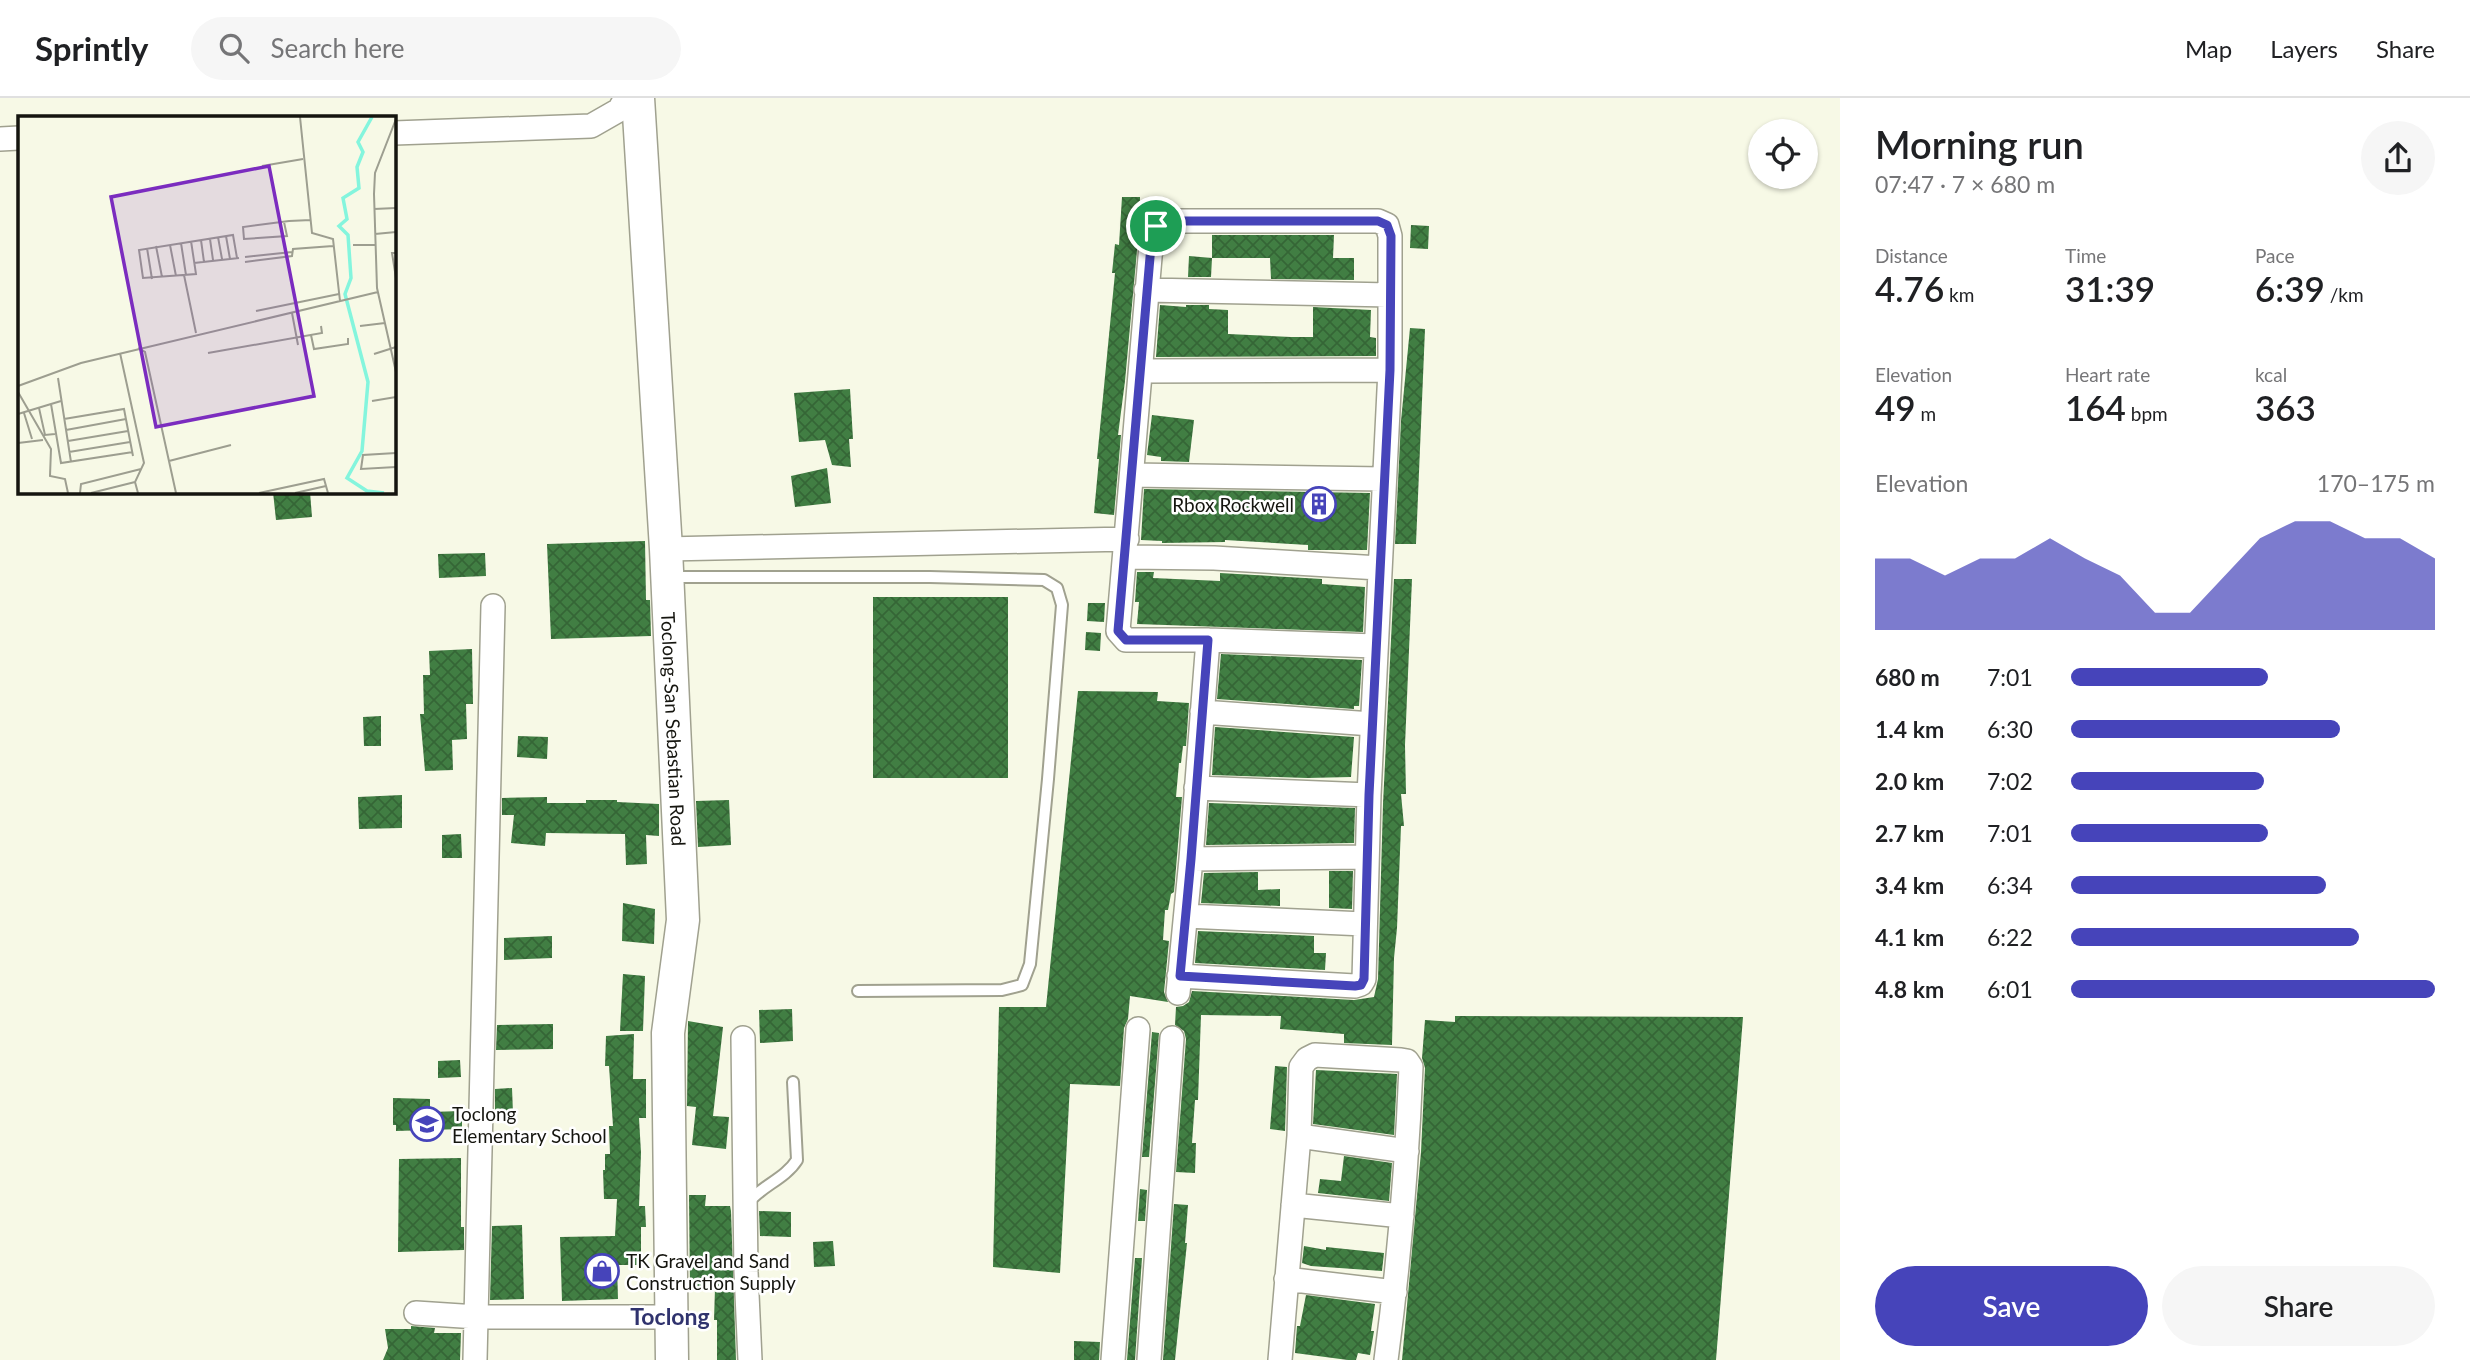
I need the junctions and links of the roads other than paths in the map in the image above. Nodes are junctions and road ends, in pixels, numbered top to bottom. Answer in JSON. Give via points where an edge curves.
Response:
{"nodes":[{"id":1,"x":626,"y":98,"type":"edge"},
{"id":2,"x":638,"y":98,"type":"edge"},
{"id":3,"x":396,"y":133,"type":"edge"},
{"id":4,"x":18,"y":138,"type":"edge"},
{"id":5,"x":0,"y":139,"type":"edge"},
{"id":6,"x":1146,"y":290,"type":"junction"},
{"id":7,"x":1390,"y":295,"type":"junction"},
{"id":8,"x":1390,"y":370,"type":"junction"},
{"id":9,"x":1142,"y":371,"type":"junction"},
{"id":10,"x":1133,"y":475,"type":"junction"},
{"id":11,"x":1383,"y":479,"type":"junction"},
{"id":12,"x":1126,"y":548,"type":"junction"},
{"id":13,"x":667,"y":563,"type":"junction"},
{"id":14,"x":1379,"y":568,"type":"junction"},
{"id":15,"x":493,"y":606,"type":"dead end"},
{"id":16,"x":1208,"y":640,"type":"junction"},
{"id":17,"x":1376,"y":646,"type":"junction"},
{"id":18,"x":1202,"y":712,"type":"junction"},
{"id":19,"x":1372,"y":724,"type":"junction"},
{"id":20,"x":1196,"y":788,"type":"junction"},
{"id":21,"x":1369,"y":795,"type":"junction"},
{"id":22,"x":1366,"y":857,"type":"junction"},
{"id":23,"x":1191,"y":859,"type":"junction"},
{"id":24,"x":1186,"y":916,"type":"junction"},
{"id":25,"x":1364,"y":924,"type":"junction"},
{"id":26,"x":858,"y":991,"type":"dead end"},
{"id":27,"x":1138,"y":1029,"type":"dead end"},
{"id":28,"x":743,"y":1038,"type":"dead end"},
{"id":29,"x":1172,"y":1038,"type":"dead end"},
{"id":30,"x":793,"y":1082,"type":"dead end"},
{"id":31,"x":1298,"y":1136,"type":"junction"},
{"id":32,"x":1408,"y":1151,"type":"junction"},
{"id":33,"x":746,"y":1205,"type":"junction"},
{"id":34,"x":1293,"y":1205,"type":"junction"},
{"id":35,"x":1402,"y":1216,"type":"junction"},
{"id":36,"x":1286,"y":1279,"type":"junction"},
{"id":37,"x":1395,"y":1292,"type":"junction"},
{"id":38,"x":416,"y":1313,"type":"dead end"},
{"id":39,"x":477,"y":1317,"type":"junction"},
{"id":40,"x":671,"y":1317,"type":"junction"},
{"id":41,"x":475,"y":1360,"type":"edge"},
{"id":42,"x":672,"y":1360,"type":"edge"},
{"id":43,"x":750,"y":1360,"type":"edge"},
{"id":44,"x":1113,"y":1360,"type":"edge"},
{"id":45,"x":1149,"y":1360,"type":"edge"},
{"id":46,"x":1280,"y":1360,"type":"edge"},
{"id":47,"x":1386,"y":1360,"type":"edge"}],
"edges":[{"from":1,"to":3,"type":"street","via":[[619,110],[592,126]]},
{"from":2,"to":13,"type":"street","name":"Toclong-San Sebastian Road"},
{"from":4,"to":5,"type":"street"},
{"from":6,"to":7,"type":"street"},
{"from":6,"to":7,"type":"street","via":[[1152,234],[1165,221],[1378,221],[1387,225],[1391,236]]},
{"from":6,"to":9,"type":"street"},
{"from":7,"to":8,"type":"street"},
{"from":8,"to":9,"type":"street"},
{"from":8,"to":11,"type":"street"},
{"from":9,"to":10,"type":"street"},
{"from":10,"to":11,"type":"street"},
{"from":10,"to":12,"type":"street"},
{"from":11,"to":14,"type":"street"},
{"from":12,"to":13,"type":"street"},
{"from":12,"to":14,"type":"street"},
{"from":12,"to":16,"type":"street","via":[[1118,631],[1122,636],[1126,640]]},
{"from":13,"to":26,"type":"lane","via":[[1044,580],[1057,588],[1062,605],[1048,779],[1030,964],[1022,985],[1002,990]]},
{"from":13,"to":40,"type":"street","name":"Toclong-San Sebastian Road","via":[[682,920],[668,1033]]},
{"from":14,"to":17,"type":"street"},
{"from":15,"to":39,"type":"street"},
{"from":16,"to":17,"type":"street"},
{"from":16,"to":18,"type":"street"},
{"from":17,"to":19,"type":"street"},
{"from":18,"to":19,"type":"street"},
{"from":18,"to":20,"type":"street"},
{"from":19,"to":21,"type":"street"},
{"from":20,"to":21,"type":"street"},
{"from":20,"to":23,"type":"street"},
{"from":21,"to":22,"type":"street"},
{"from":22,"to":23,"type":"street"},
{"from":22,"to":25,"type":"street"},
{"from":23,"to":24,"type":"street"},
{"from":24,"to":25,"type":"street"},
{"from":24,"to":25,"type":"street","via":[[1179,985],[1361,985]]},
{"from":27,"to":44,"type":"street"},
{"from":28,"to":33,"type":"street"},
{"from":29,"to":45,"type":"street"},
{"from":30,"to":33,"type":"lane","via":[[797,1160]]},
{"from":31,"to":32,"type":"street"},
{"from":31,"to":32,"type":"street","via":[[1301,1068],[1307,1059],[1315,1055],[1401,1059],[1411,1067]]},
{"from":31,"to":34,"type":"street"},
{"from":32,"to":35,"type":"street"},
{"from":33,"to":43,"type":"street"},
{"from":34,"to":35,"type":"street"},
{"from":34,"to":36,"type":"street"},
{"from":35,"to":37,"type":"street"},
{"from":36,"to":37,"type":"street"},
{"from":36,"to":46,"type":"street"},
{"from":37,"to":47,"type":"street"},
{"from":38,"to":39,"type":"street"},
{"from":39,"to":40,"type":"street"},
{"from":39,"to":41,"type":"street"},
{"from":40,"to":42,"type":"street","name":"Toclong-San Sebastian Road"}]}
